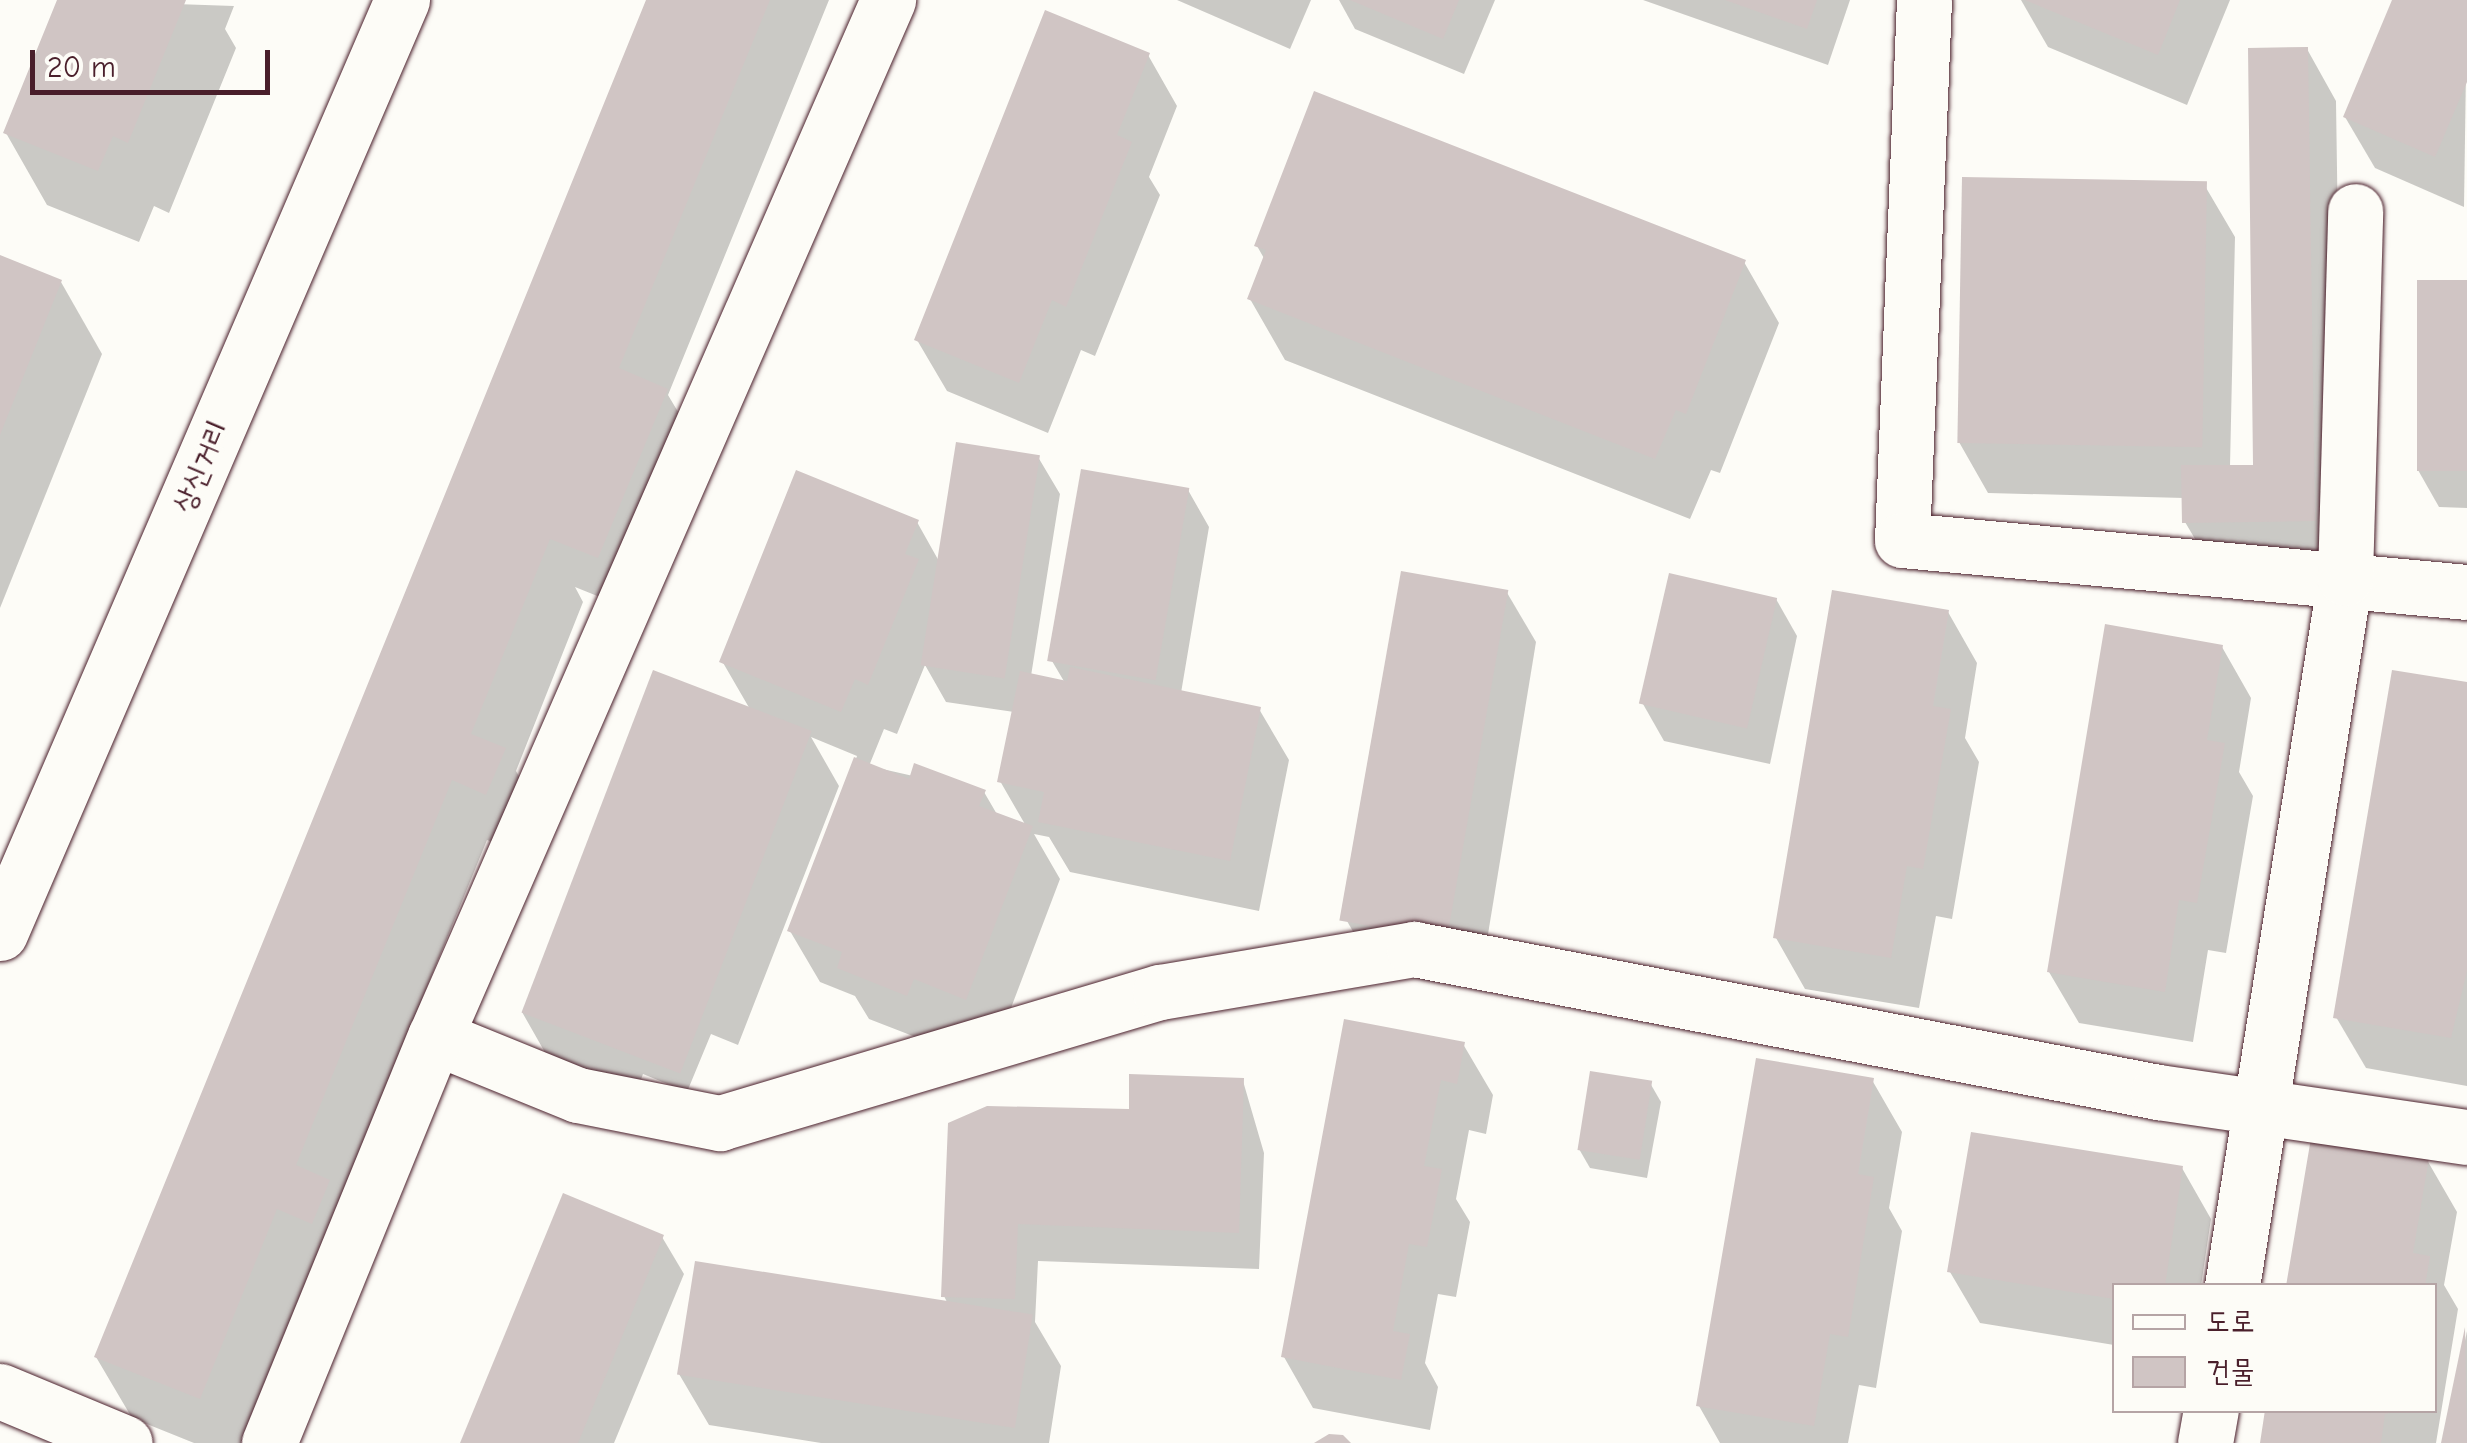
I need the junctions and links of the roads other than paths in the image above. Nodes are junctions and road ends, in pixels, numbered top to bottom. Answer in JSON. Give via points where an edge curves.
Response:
{"nodes":[{"id":1,"x":402,"y":0,"type":"edge"},
{"id":2,"x":888,"y":0,"type":"edge"},
{"id":3,"x":1924,"y":0,"type":"edge"},
{"id":4,"x":2354,"y":212,"type":"dead end"},
{"id":5,"x":2346,"y":578,"type":"junction"},
{"id":6,"x":2467,"y":592,"type":"edge"},
{"id":7,"x":0,"y":933,"type":"edge"},
{"id":8,"x":435,"y":1037,"type":"junction"},
{"id":9,"x":2262,"y":1107,"type":"junction"},
{"id":10,"x":2467,"y":1137,"type":"edge"},
{"id":11,"x":2233,"y":1283,"type":"edge"},
{"id":12,"x":0,"y":1391,"type":"edge"},
{"id":13,"x":2210,"y":1413,"type":"edge"},
{"id":14,"x":125,"y":1443,"type":"edge"},
{"id":15,"x":268,"y":1443,"type":"edge"},
{"id":16,"x":2205,"y":1443,"type":"edge"}],
"edges":[{"from":1,"to":7,"type":"street","name":"상신거리"},
{"from":2,"to":8,"type":"street"},
{"from":3,"to":5,"type":"street","via":[[1902,540]]},
{"from":4,"to":5,"type":"street"},
{"from":5,"to":6,"type":"street"},
{"from":5,"to":9,"type":"street"},
{"from":8,"to":9,"type":"street","via":[[578,1095],[720,1123],[1160,992],[1414,948]]},
{"from":8,"to":15,"type":"street"},
{"from":9,"to":10,"type":"street"},
{"from":9,"to":11,"type":"street"},
{"from":12,"to":14,"type":"street"},
{"from":13,"to":16,"type":"street"}]}
